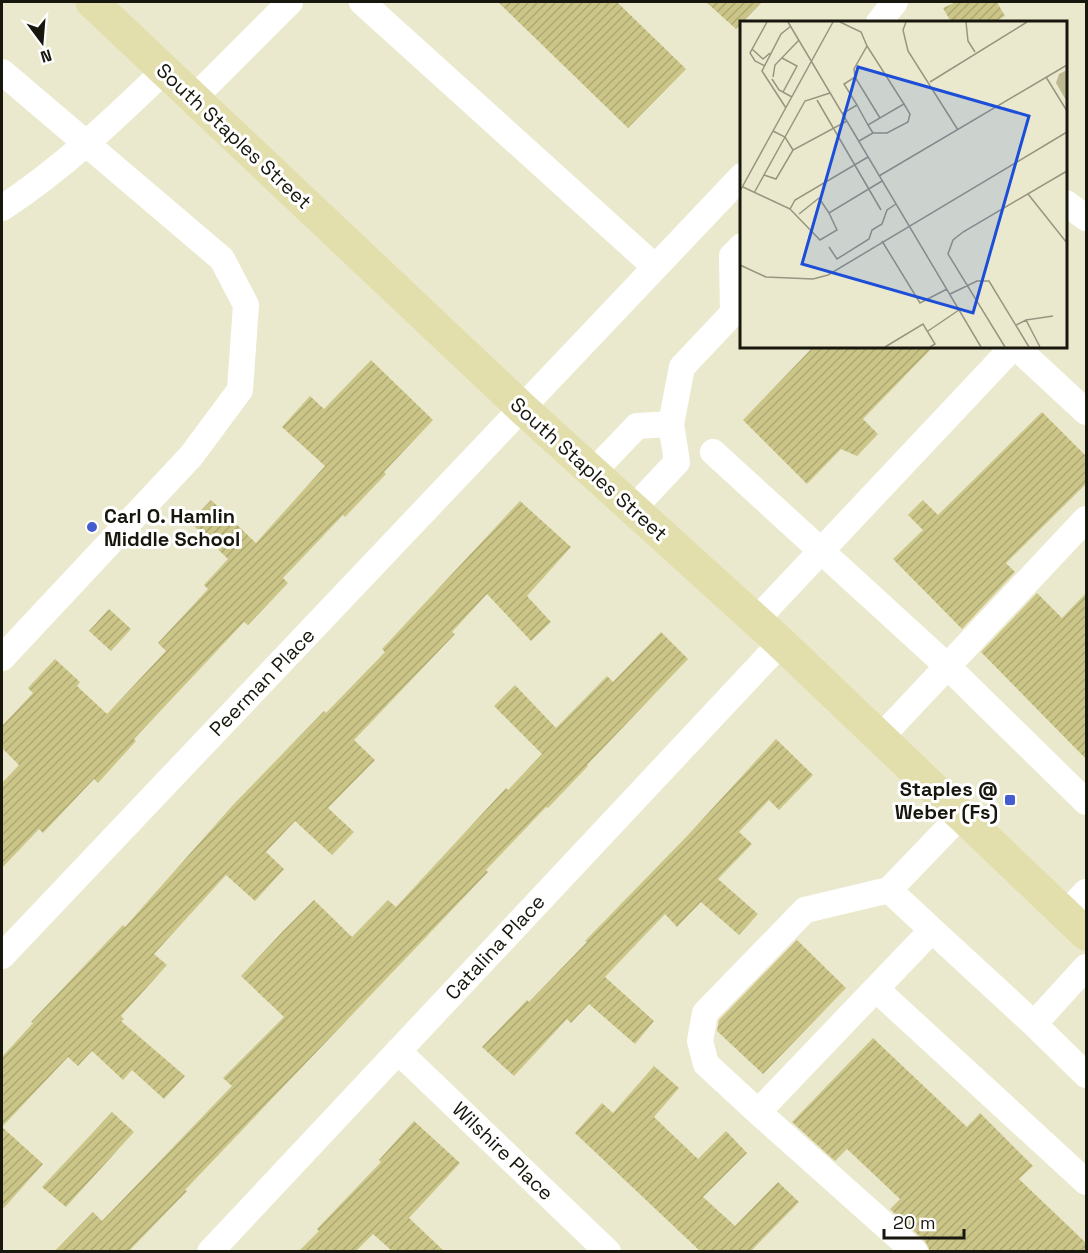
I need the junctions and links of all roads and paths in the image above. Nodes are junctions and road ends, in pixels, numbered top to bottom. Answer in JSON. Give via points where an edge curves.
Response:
{"nodes":[{"id":1,"x":92,"y":2,"type":"edge"},
{"id":2,"x":290,"y":2,"type":"edge"},
{"id":3,"x":362,"y":2,"type":"edge"},
{"id":4,"x":895,"y":2,"type":"edge"},
{"id":5,"x":880,"y":21,"type":"edge"},
{"id":6,"x":165,"y":70,"type":"junction"},
{"id":7,"x":2,"y":72,"type":"edge"},
{"id":8,"x":194,"y":98,"type":"junction"},
{"id":9,"x":88,"y":144,"type":"junction"},
{"id":10,"x":740,"y":177,"type":"edge"},
{"id":11,"x":1067,"y":204,"type":"edge"},
{"id":12,"x":2,"y":208,"type":"edge"},
{"id":13,"x":1086,"y":218,"type":"edge"},
{"id":14,"x":740,"y":247,"type":"edge"},
{"id":15,"x":655,"y":267,"type":"junction"},
{"id":16,"x":1013,"y":348,"type":"edge"},
{"id":17,"x":1017,"y":348,"type":"edge"},
{"id":18,"x":522,"y":408,"type":"junction"},
{"id":19,"x":1086,"y":412,"type":"edge"},
{"id":20,"x":671,"y":424,"type":"junction"},
{"id":21,"x":713,"y":452,"type":"dead end"},
{"id":22,"x":593,"y":472,"type":"junction"},
{"id":23,"x":633,"y":508,"type":"junction"},
{"id":24,"x":1086,"y":519,"type":"edge"},
{"id":25,"x":821,"y":550,"type":"junction"},
{"id":26,"x":756,"y":620,"type":"junction"},
{"id":27,"x":781,"y":643,"type":"junction"},
{"id":28,"x":2,"y":658,"type":"edge"},
{"id":29,"x":946,"y":665,"type":"junction"},
{"id":30,"x":880,"y":738,"type":"junction"},
{"id":31,"x":1086,"y":802,"type":"edge"},
{"id":32,"x":961,"y":815,"type":"junction"},
{"id":33,"x":889,"y":890,"type":"junction"},
{"id":34,"x":1079,"y":913,"type":"edge"},
{"id":35,"x":932,"y":930,"type":"junction"},
{"id":36,"x":2,"y":956,"type":"edge"},
{"id":37,"x":1086,"y":967,"type":"edge"},
{"id":38,"x":876,"y":989,"type":"junction"},
{"id":39,"x":1034,"y":1024,"type":"junction"},
{"id":40,"x":398,"y":1051,"type":"junction"},
{"id":41,"x":1086,"y":1075,"type":"edge"},
{"id":42,"x":758,"y":1112,"type":"junction"},
{"id":43,"x":1086,"y":1182,"type":"edge"},
{"id":44,"x":210,"y":1251,"type":"edge"},
{"id":45,"x":608,"y":1251,"type":"edge"},
{"id":46,"x":915,"y":1251,"type":"edge"}],
"edges":[{"from":1,"to":6,"type":"main road","name":"South Staples Street"},
{"from":2,"to":8,"type":"street"},
{"from":3,"to":15,"type":"street"},
{"from":4,"to":5,"type":"street"},
{"from":6,"to":8,"type":"main road","name":"South Staples Street"},
{"from":6,"to":9,"type":"street"},
{"from":7,"to":9,"type":"street"},
{"from":8,"to":18,"type":"main road","name":"South Staples Street"},
{"from":9,"to":12,"type":"street"},
{"from":9,"to":28,"type":"street","via":[[222,259],[246,304],[240,390],[191,456]]},
{"from":10,"to":15,"type":"street","name":"Peerman Place"},
{"from":11,"to":13,"type":"street"},
{"from":14,"to":20,"type":"street","via":[[732,256],[733,313],[682,367]]},
{"from":15,"to":18,"type":"street","name":"Peerman Place"},
{"from":16,"to":25,"type":"street"},
{"from":17,"to":19,"type":"street"},
{"from":18,"to":22,"type":"main road","name":"South Staples Street"},
{"from":18,"to":36,"type":"street","name":"Peerman Place"},
{"from":20,"to":22,"type":"street","via":[[637,426]]},
{"from":20,"to":23,"type":"street","via":[[677,462]]},
{"from":21,"to":25,"type":"street"},
{"from":22,"to":23,"type":"main road","name":"South Staples Street"},
{"from":23,"to":26,"type":"main road","name":"South Staples Street"},
{"from":24,"to":29,"type":"street"},
{"from":25,"to":26,"type":"street"},
{"from":25,"to":29,"type":"street"},
{"from":26,"to":27,"type":"main road","name":"South Staples Street"},
{"from":27,"to":30,"type":"main road","name":"South Staples Street"},
{"from":27,"to":40,"type":"street","name":"Catalina Place"},
{"from":29,"to":30,"type":"street"},
{"from":29,"to":31,"type":"street"},
{"from":30,"to":32,"type":"main road","name":"South Staples Street"},
{"from":32,"to":33,"type":"street"},
{"from":32,"to":34,"type":"main road","name":"South Staples Street"},
{"from":33,"to":35,"type":"street"},
{"from":33,"to":42,"type":"street","via":[[805,910],[705,1013],[700,1041],[706,1064]]},
{"from":35,"to":38,"type":"street"},
{"from":35,"to":39,"type":"street"},
{"from":37,"to":39,"type":"street"},
{"from":38,"to":42,"type":"street"},
{"from":38,"to":43,"type":"street"},
{"from":39,"to":41,"type":"street"},
{"from":40,"to":44,"type":"street","name":"Catalina Place"},
{"from":40,"to":45,"type":"street","name":"Wilshire Place"},
{"from":42,"to":46,"type":"street"}]}
